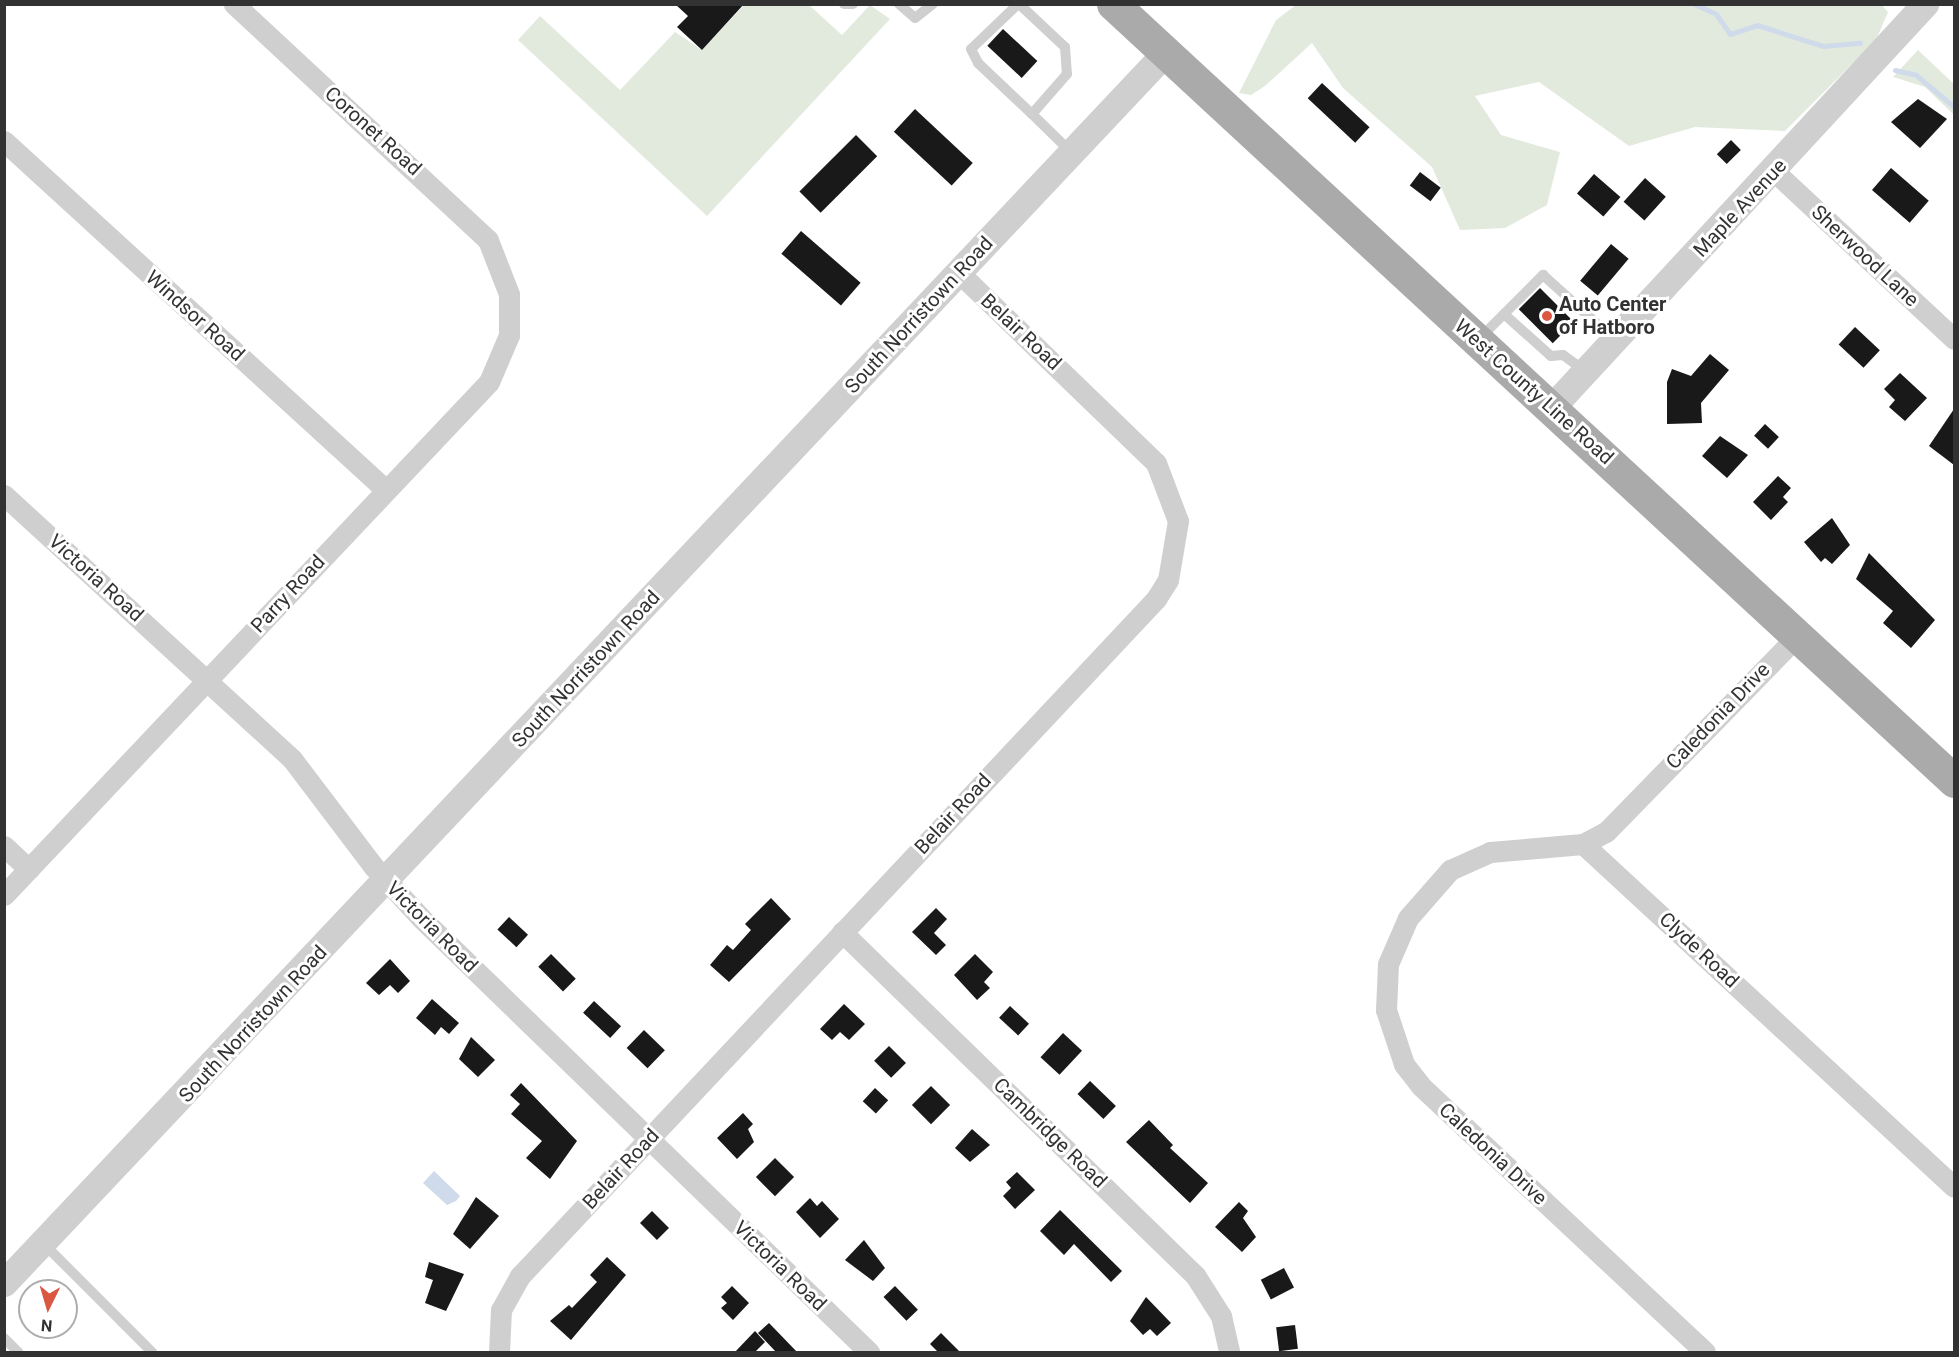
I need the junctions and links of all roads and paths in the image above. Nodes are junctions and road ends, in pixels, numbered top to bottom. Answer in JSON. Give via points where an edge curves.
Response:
{"nodes":[{"id":1,"x":234,"y":4,"type":"edge"},
{"id":2,"x":844,"y":4,"type":"edge"},
{"id":3,"x":853,"y":4,"type":"edge"},
{"id":4,"x":899,"y":4,"type":"edge"},
{"id":5,"x":933,"y":4,"type":"edge"},
{"id":6,"x":1019,"y":4,"type":"edge"},
{"id":7,"x":1113,"y":4,"type":"edge"},
{"id":8,"x":1925,"y":4,"type":"edge"},
{"id":9,"x":1165,"y":53,"type":"junction"},
{"id":10,"x":1032,"y":114,"type":"junction"},
{"id":11,"x":4,"y":141,"type":"edge"},
{"id":12,"x":1072,"y":153,"type":"junction"},
{"id":13,"x":1775,"y":172,"type":"junction"},
{"id":14,"x":501,"y":266,"type":"joint"},
{"id":15,"x":959,"y":273,"type":"junction"},
{"id":16,"x":1504,"y":314,"type":"junction"},
{"id":17,"x":1954,"y":339,"type":"edge"},
{"id":18,"x":1478,"y":340,"type":"junction"},
{"id":19,"x":1616,"y":340,"type":"junction"},
{"id":20,"x":1585,"y":371,"type":"junction"},
{"id":21,"x":1551,"y":408,"type":"junction"},
{"id":22,"x":386,"y":490,"type":"junction"},
{"id":23,"x":4,"y":495,"type":"edge"},
{"id":24,"x":1799,"y":634,"type":"junction"},
{"id":25,"x":208,"y":680,"type":"junction"},
{"id":26,"x":1954,"y":781,"type":"edge"},
{"id":27,"x":1583,"y":844,"type":"junction"},
{"id":28,"x":4,"y":846,"type":"edge"},
{"id":29,"x":29,"y":869,"type":"junction"},
{"id":30,"x":386,"y":882,"type":"junction"},
{"id":31,"x":4,"y":895,"type":"edge"},
{"id":32,"x":842,"y":932,"type":"junction"},
{"id":33,"x":649,"y":1139,"type":"junction"},
{"id":34,"x":1954,"y":1187,"type":"edge"},
{"id":35,"x":44,"y":1244,"type":"junction"},
{"id":36,"x":4,"y":1283,"type":"edge"},
{"id":37,"x":4,"y":1338,"type":"edge"},
{"id":38,"x":18,"y":1353,"type":"edge"},
{"id":39,"x":153,"y":1353,"type":"edge"},
{"id":40,"x":499,"y":1353,"type":"edge"},
{"id":41,"x":869,"y":1353,"type":"edge"},
{"id":42,"x":1229,"y":1353,"type":"edge"},
{"id":43,"x":1705,"y":1353,"type":"edge"}],
"edges":[{"from":1,"to":14,"type":"street","name":"Coronet Road","via":[[470,220]]},
{"from":2,"to":3,"type":"lane"},
{"from":4,"to":5,"type":"lane","via":[[915,18]]},
{"from":6,"to":10,"type":"lane","via":[[1065,47],[1069,60],[1067,74]]},
{"from":6,"to":10,"type":"lane","via":[[971,49],[978,63]]},
{"from":7,"to":9,"type":"main road","name":"West County Line Road"},
{"from":8,"to":13,"type":"street","name":"Maple Avenue"},
{"from":9,"to":12,"type":"street","name":"South Norristown Road"},
{"from":9,"to":18,"type":"main road","name":"West County Line Road"},
{"from":10,"to":12,"type":"lane"},
{"from":11,"to":22,"type":"street","name":"Windsor Road"},
{"from":12,"to":15,"type":"street","name":"South Norristown Road"},
{"from":13,"to":17,"type":"street","name":"Sherwood Lane"},
{"from":13,"to":19,"type":"street","name":"Maple Avenue"},
{"from":14,"to":22,"type":"street","name":"Parry Road","via":[[511,319],[501,360],[489,382]]},
{"from":15,"to":30,"type":"street","name":"South Norristown Road"},
{"from":15,"to":32,"type":"street","name":"Belair Road","via":[[1156,463],[1173,502],[1178,544],[1156,599]]},
{"from":16,"to":18,"type":"lane"},
{"from":16,"to":19,"type":"lane","via":[[1543,275]]},
{"from":16,"to":20,"type":"lane","via":[[1551,356],[1563,355]]},
{"from":18,"to":21,"type":"main road","name":"West County Line Road"},
{"from":19,"to":20,"type":"street","name":"Maple Avenue"},
{"from":20,"to":21,"type":"street","name":"Maple Avenue"},
{"from":21,"to":24,"type":"main road","name":"West County Line Road"},
{"from":22,"to":25,"type":"street","name":"Parry Road"},
{"from":23,"to":25,"type":"street","name":"Victoria Road"},
{"from":24,"to":26,"type":"main road","name":"West County Line Road"},
{"from":24,"to":27,"type":"street","name":"Caledonia Drive","via":[[1606,832]]},
{"from":25,"to":29,"type":"street","name":"Parry Road"},
{"from":25,"to":30,"type":"street","name":"Victoria Road","via":[[292,759]]},
{"from":27,"to":34,"type":"street","name":"Clyde Road"},
{"from":27,"to":43,"type":"street","name":"Caledonia Drive","via":[[1507,848],[1473,858],[1438,880],[1413,909],[1394,947],[1384,992],[1389,1029],[1404,1064],[1421,1086]]},
{"from":28,"to":29,"type":"street"},
{"from":29,"to":31,"type":"street","name":"Parry Road"},
{"from":30,"to":33,"type":"street","name":"Victoria Road"},
{"from":30,"to":35,"type":"street","name":"South Norristown Road"},
{"from":32,"to":33,"type":"street","name":"Belair Road"},
{"from":32,"to":42,"type":"street","name":"Cambridge Road","via":[[1195,1275],[1221,1316]]},
{"from":33,"to":40,"type":"street","name":"Belair Road","via":[[509,1292],[497,1329]]},
{"from":33,"to":41,"type":"street","name":"Victoria Road"},
{"from":35,"to":36,"type":"street","name":"South Norristown Road"},
{"from":35,"to":39,"type":"lane"},
{"from":37,"to":38,"type":"lane"}]}
